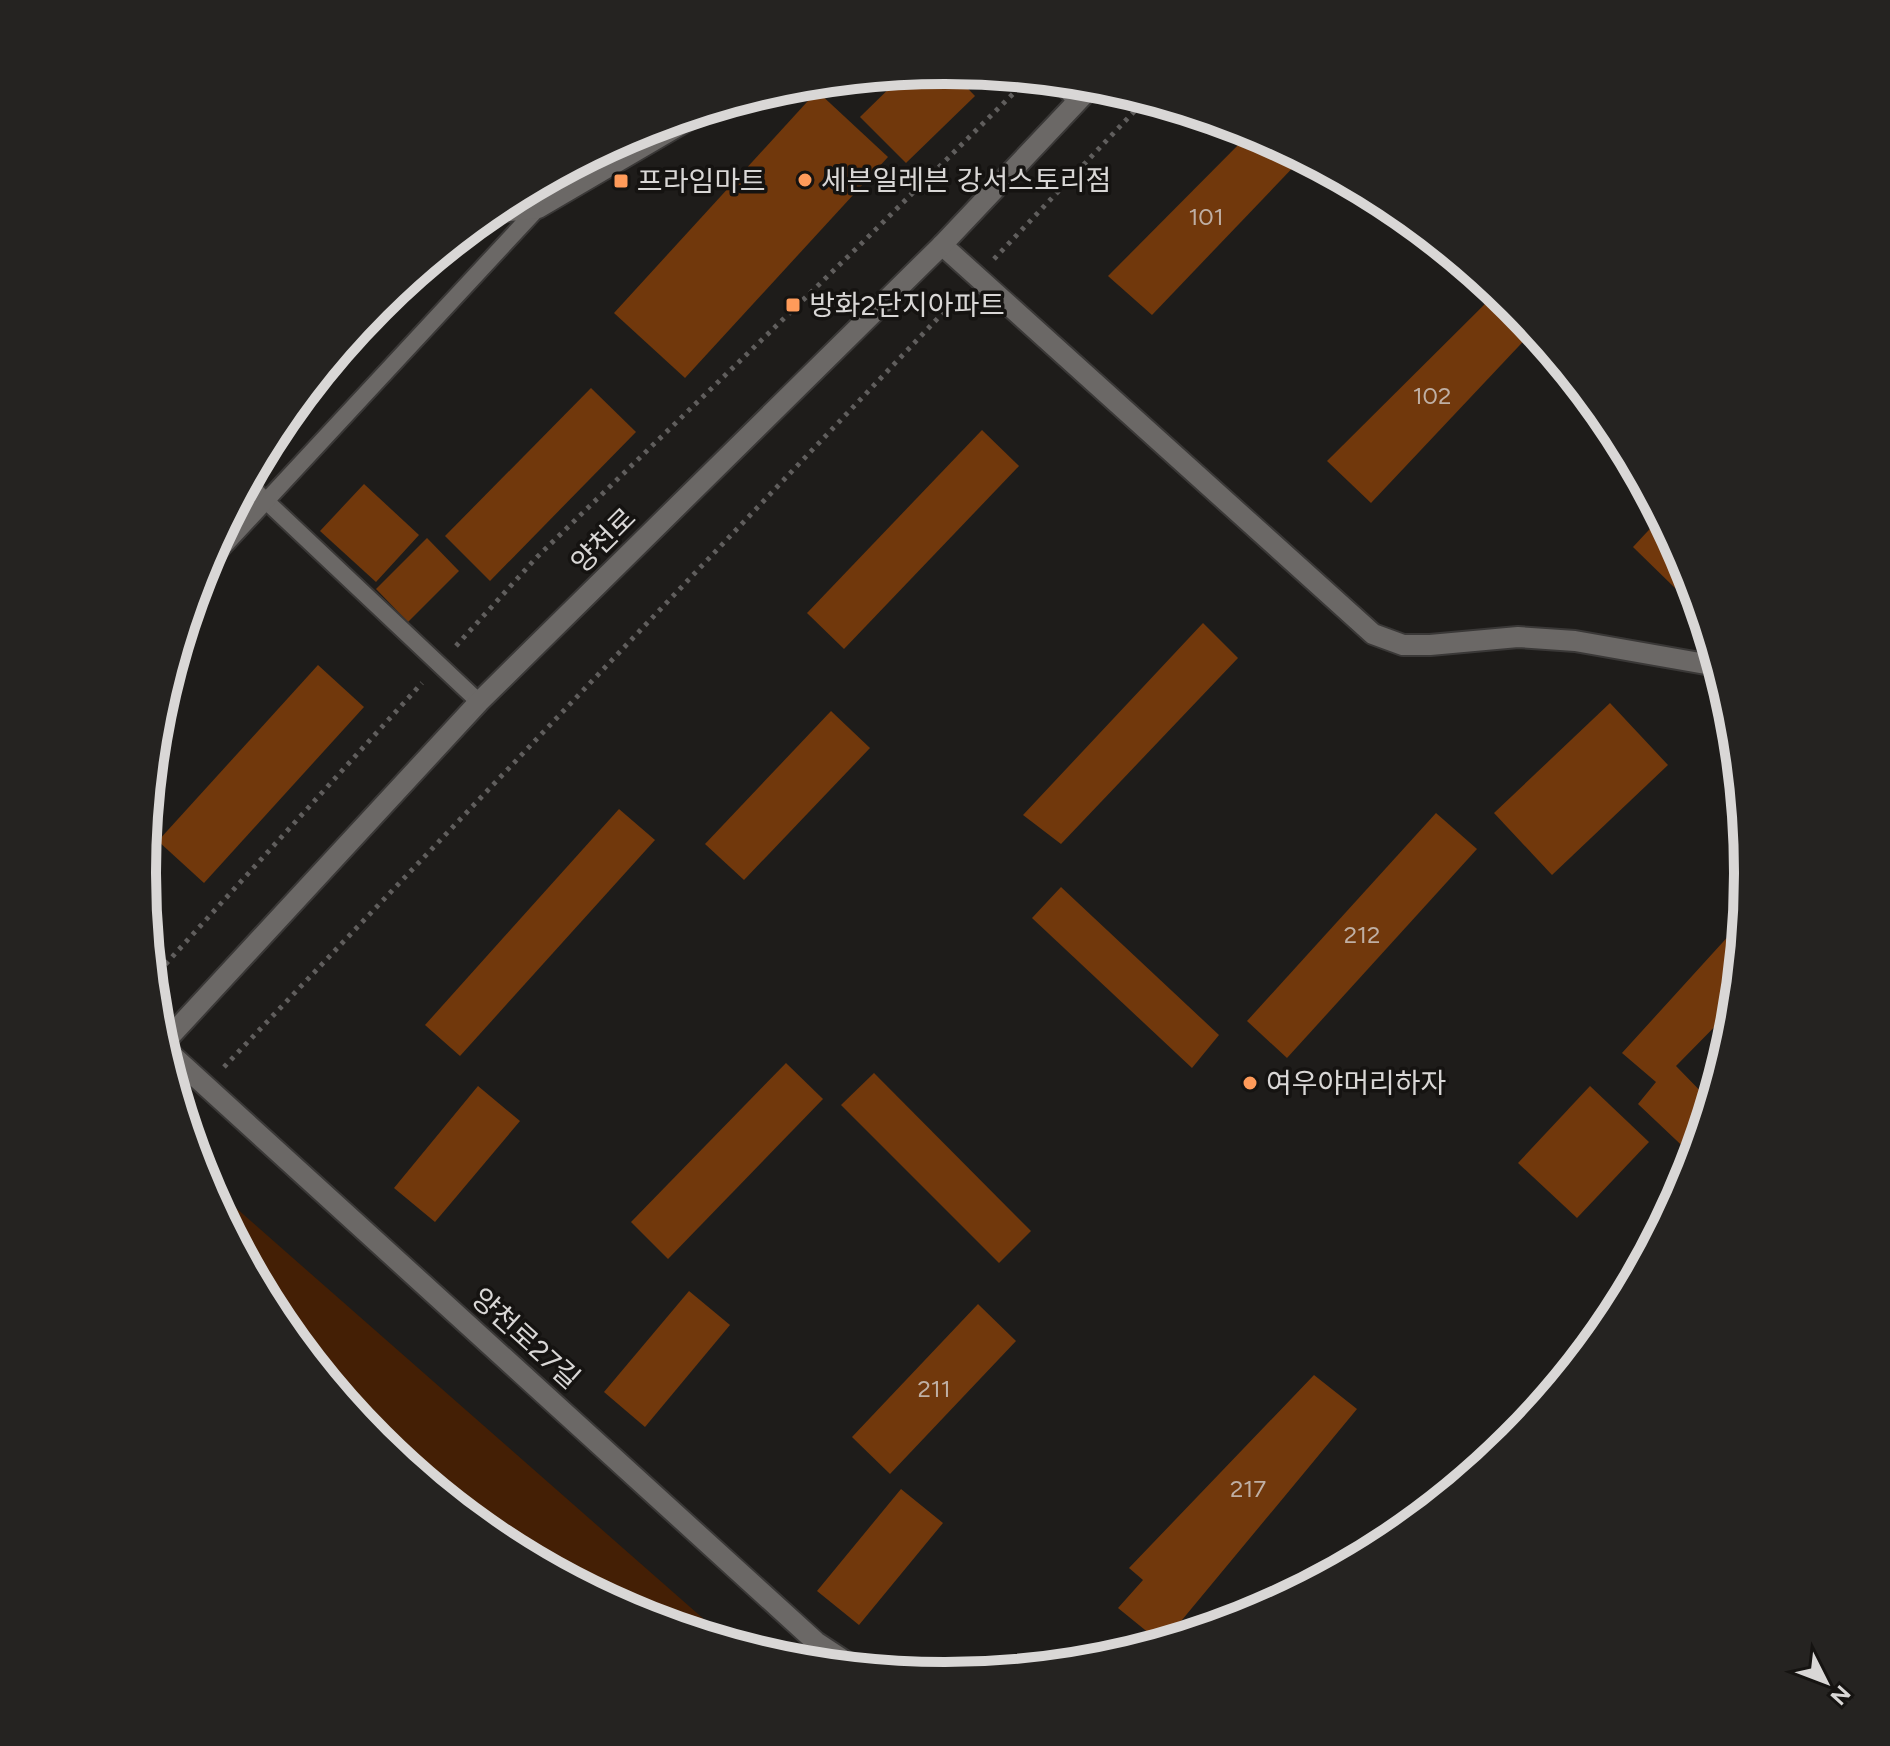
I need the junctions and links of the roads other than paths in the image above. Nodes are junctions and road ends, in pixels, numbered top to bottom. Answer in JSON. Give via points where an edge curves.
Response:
{"nodes":[{"id":1,"x":1073,"y":95,"type":"edge"},
{"id":2,"x":1082,"y":96,"type":"edge"},
{"id":3,"x":1078,"y":100,"type":"junction"},
{"id":4,"x":625,"y":152,"type":"edge"},
{"id":5,"x":538,"y":208,"type":"junction"},
{"id":6,"x":518,"y":210,"type":"edge"},
{"id":7,"x":942,"y":245,"type":"junction"},
{"id":8,"x":255,"y":491,"type":"edge"},
{"id":9,"x":267,"y":502,"type":"junction"},
{"id":10,"x":229,"y":542,"type":"edge"},
{"id":11,"x":1705,"y":664,"type":"edge"},
{"id":12,"x":479,"y":702,"type":"junction"},
{"id":13,"x":173,"y":1034,"type":"edge"},
{"id":14,"x":179,"y":1062,"type":"edge"},
{"id":15,"x":834,"y":1654,"type":"edge"}],
"edges":[{"from":1,"to":3,"type":"street"},
{"from":2,"to":3,"type":"street","name":"양천로"},
{"from":3,"to":7,"type":"street","name":"양천로"},
{"from":4,"to":5,"type":"street"},
{"from":5,"to":6,"type":"street"},
{"from":5,"to":9,"type":"lane"},
{"from":7,"to":11,"type":"street","via":[[1373,634],[1403,645],[1518,637],[1575,641]]},
{"from":7,"to":12,"type":"street","name":"양천로"},
{"from":8,"to":9,"type":"lane"},
{"from":9,"to":10,"type":"lane"},
{"from":9,"to":12,"type":"lane"},
{"from":12,"to":13,"type":"street","name":"양천로"},
{"from":14,"to":15,"type":"street","name":"양천로27길"}]}
